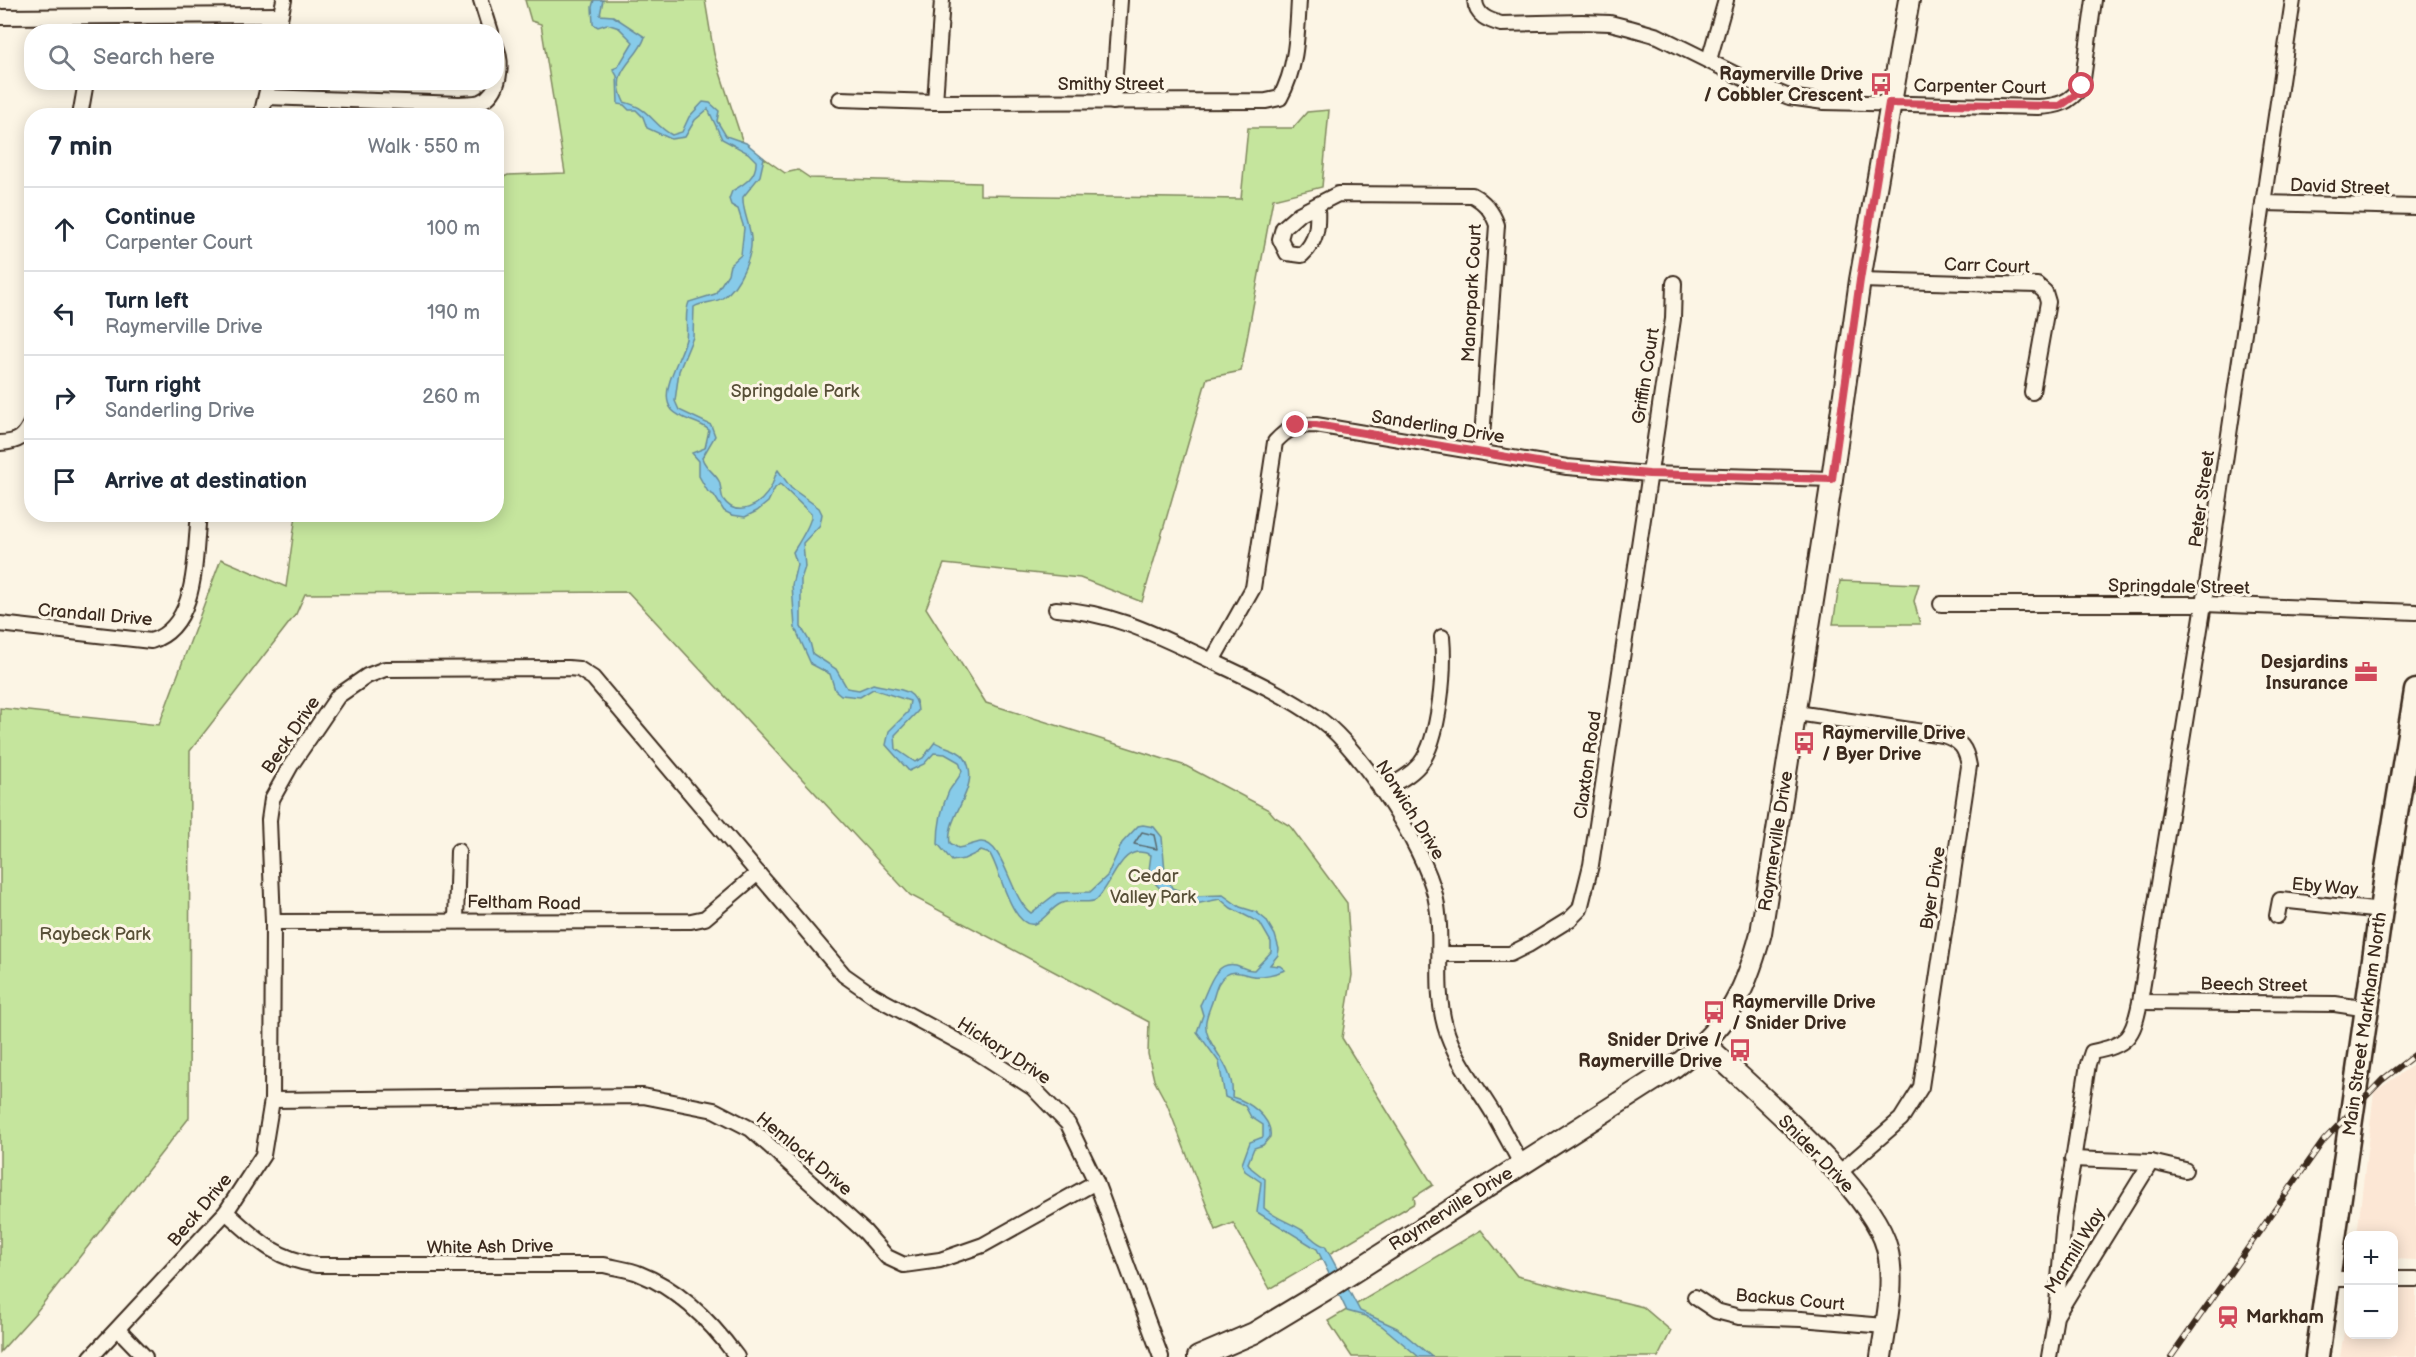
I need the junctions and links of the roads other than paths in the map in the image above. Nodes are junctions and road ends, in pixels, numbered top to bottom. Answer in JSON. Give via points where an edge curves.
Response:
{"nodes":[{"id":1,"x":284,"y":0,"type":"edge"},
{"id":2,"x":481,"y":0,"type":"edge"},
{"id":3,"x":942,"y":0,"type":"edge"},
{"id":4,"x":1120,"y":0,"type":"edge"},
{"id":5,"x":1299,"y":0,"type":"edge"},
{"id":6,"x":1475,"y":0,"type":"edge"},
{"id":7,"x":1726,"y":0,"type":"edge"},
{"id":8,"x":1909,"y":0,"type":"edge"},
{"id":9,"x":2094,"y":0,"type":"edge"},
{"id":10,"x":2293,"y":0,"type":"edge"},
{"id":11,"x":280,"y":15,"type":"junction"},
{"id":12,"x":0,"y":17,"type":"edge"},
{"id":13,"x":86,"y":17,"type":"junction"},
{"id":14,"x":86,"y":24,"type":"edge"},
{"id":15,"x":278,"y":24,"type":"edge"},
{"id":16,"x":488,"y":24,"type":"edge"},
{"id":17,"x":1709,"y":60,"type":"junction"},
{"id":18,"x":85,"y":90,"type":"edge"},
{"id":19,"x":267,"y":90,"type":"edge"},
{"id":20,"x":492,"y":90,"type":"edge"},
{"id":21,"x":266,"y":97,"type":"junction"},
{"id":22,"x":840,"y":99,"type":"dead end"},
{"id":23,"x":935,"y":102,"type":"junction"},
{"id":24,"x":1113,"y":102,"type":"junction"},
{"id":25,"x":1889,"y":103,"type":"junction"},
{"id":26,"x":81,"y":108,"type":"edge"},
{"id":27,"x":263,"y":108,"type":"edge"},
{"id":28,"x":2264,"y":203,"type":"junction"},
{"id":29,"x":1317,"y":205,"type":"dead end"},
{"id":30,"x":2416,"y":207,"type":"edge"},
{"id":31,"x":1860,"y":280,"type":"junction"},
{"id":32,"x":1674,"y":283,"type":"dead end"},
{"id":33,"x":2032,"y":392,"type":"dead end"},
{"id":34,"x":24,"y":436,"type":"edge"},
{"id":35,"x":0,"y":443,"type":"edge"},
{"id":36,"x":1481,"y":452,"type":"junction"},
{"id":37,"x":1649,"y":474,"type":"junction"},
{"id":38,"x":1832,"y":479,"type":"junction"},
{"id":39,"x":198,"y":522,"type":"edge"},
{"id":40,"x":1941,"y":604,"type":"dead end"},
{"id":41,"x":2204,"y":604,"type":"junction"},
{"id":42,"x":1056,"y":609,"type":"dead end"},
{"id":43,"x":2416,"y":612,"type":"edge"},
{"id":44,"x":0,"y":624,"type":"edge"},
{"id":45,"x":1442,"y":637,"type":"dead end"},
{"id":46,"x":1212,"y":661,"type":"junction"},
{"id":47,"x":2416,"y":691,"type":"edge"},
{"id":48,"x":1797,"y":713,"type":"junction"},
{"id":49,"x":1381,"y":790,"type":"junction"},
{"id":50,"x":458,"y":851,"type":"dead end"},
{"id":51,"x":758,"y":873,"type":"junction"},
{"id":52,"x":2382,"y":911,"type":"junction"},
{"id":53,"x":2277,"y":916,"type":"dead end"},
{"id":54,"x":456,"y":920,"type":"junction"},
{"id":55,"x":273,"y":922,"type":"junction"},
{"id":56,"x":1441,"y":954,"type":"junction"},
{"id":57,"x":2140,"y":1002,"type":"junction"},
{"id":58,"x":2368,"y":1009,"type":"junction"},
{"id":59,"x":1705,"y":1044,"type":"junction"},
{"id":60,"x":272,"y":1100,"type":"junction"},
{"id":61,"x":2072,"y":1159,"type":"junction"},
{"id":62,"x":2151,"y":1162,"type":"junction"},
{"id":63,"x":1522,"y":1165,"type":"junction"},
{"id":64,"x":2186,"y":1170,"type":"dead end"},
{"id":65,"x":1839,"y":1173,"type":"junction"},
{"id":66,"x":1096,"y":1182,"type":"junction"},
{"id":67,"x":226,"y":1212,"type":"junction"},
{"id":68,"x":2339,"y":1279,"type":"edge"},
{"id":69,"x":2398,"y":1279,"type":"edge"},
{"id":70,"x":2416,"y":1279,"type":"edge"},
{"id":71,"x":1695,"y":1297,"type":"dead end"},
{"id":72,"x":2056,"y":1316,"type":"junction"},
{"id":73,"x":1885,"y":1326,"type":"junction"},
{"id":74,"x":118,"y":1329,"type":"junction"},
{"id":75,"x":91,"y":1357,"type":"edge"},
{"id":76,"x":145,"y":1357,"type":"edge"},
{"id":77,"x":737,"y":1357,"type":"edge"},
{"id":78,"x":1161,"y":1357,"type":"edge"},
{"id":79,"x":1198,"y":1357,"type":"edge"},
{"id":80,"x":1881,"y":1357,"type":"edge"},
{"id":81,"x":2049,"y":1357,"type":"edge"},
{"id":82,"x":2317,"y":1357,"type":"edge"}],
"edges":[{"from":1,"to":11,"type":"street"},
{"from":2,"to":16,"type":"street"},
{"from":3,"to":23,"type":"street"},
{"from":4,"to":24,"type":"street"},
{"from":5,"to":24,"type":"street","name":"Smithy Street","via":[[1296,53],[1280,98]]},
{"from":6,"to":17,"type":"street","name":"Carpenter Court","via":[[1479,13],[1501,24],[1610,23],[1658,36]]},
{"from":7,"to":17,"type":"street"},
{"from":8,"to":25,"type":"street","name":"Raymerville Drive"},
{"from":9,"to":25,"type":"street","name":"Carpenter Court","via":[[2082,86],[2060,106]]},
{"from":10,"to":28,"type":"street","name":"Peter Street"},
{"from":11,"to":13,"type":"street"},
{"from":11,"to":15,"type":"street"},
{"from":12,"to":13,"type":"street"},
{"from":13,"to":14,"type":"street"},
{"from":17,"to":25,"type":"street","name":"Carpenter Court","via":[[1789,97]]},
{"from":18,"to":26,"type":"street"},
{"from":19,"to":21,"type":"street"},
{"from":20,"to":21,"type":"street","via":[[480,102],[460,104]]},
{"from":21,"to":27,"type":"street"},
{"from":22,"to":23,"type":"street","name":"Smithy Street"},
{"from":23,"to":24,"type":"street","name":"Smithy Street"},
{"from":25,"to":31,"type":"street","name":"Raymerville Drive"},
{"from":28,"to":30,"type":"street","name":"David Street"},
{"from":28,"to":41,"type":"street","name":"Peter Street"},
{"from":29,"to":36,"type":"street","name":"Manorpark Court","via":[[1338,194],[1455,193],[1483,201],[1493,215],[1497,225]]},
{"from":31,"to":33,"type":"street","name":"Carr Court","via":[[2037,285],[2048,302]]},
{"from":31,"to":38,"type":"street","name":"Raymerville Drive"},
{"from":32,"to":37,"type":"street","name":"Griffin Court","via":[[1673,319]]},
{"from":34,"to":35,"type":"street","via":[[16,442]]},
{"from":36,"to":37,"type":"street","name":"Sanderling Drive","via":[[1567,467]]},
{"from":36,"to":46,"type":"street","name":"Sanderling Drive","via":[[1316,425],[1296,425],[1286,430],[1275,442],[1253,588]]},
{"from":37,"to":38,"type":"street","name":"Sanderling Drive"},
{"from":37,"to":56,"type":"street","name":"Claxton Road","via":[[1591,865],[1580,909],[1570,919],[1510,954]]},
{"from":38,"to":48,"type":"street","name":"Raymerville Drive"},
{"from":39,"to":44,"type":"street","name":"Crandall Drive","via":[[189,594],[180,620],[166,636],[151,641]]},
{"from":40,"to":41,"type":"street","name":"Springdale Street"},
{"from":41,"to":43,"type":"street","name":"Springdale Street"},
{"from":41,"to":57,"type":"street","name":"Peter Street"},
{"from":42,"to":46,"type":"street","name":"Norwich Drive","via":[[1098,613]]},
{"from":45,"to":49,"type":"street","via":[[1444,668],[1430,748],[1407,777]]},
{"from":46,"to":49,"type":"street","name":"Norwich Drive","via":[[1322,721]]},
{"from":47,"to":52,"type":"main road","name":"Main Street Markham North"},
{"from":48,"to":59,"type":"street","name":"Raymerville Drive","via":[[1754,959],[1733,1008]]},
{"from":48,"to":65,"type":"street","name":"Byer Drive","via":[[1943,735],[1957,740],[1966,750],[1969,766],[1921,1087],[1901,1119]]},
{"from":49,"to":56,"type":"street","name":"Norwich Drive","via":[[1426,866],[1435,896]]},
{"from":50,"to":54,"type":"street"},
{"from":51,"to":54,"type":"street","name":"Feltham Road","via":[[705,918],[691,921]]},
{"from":51,"to":55,"type":"street","name":"Beck Drive","via":[[588,674],[568,668],[385,669],[338,696],[272,799],[269,820]]},
{"from":51,"to":66,"type":"street","name":"Hickory Drive","via":[[831,961],[858,986],[974,1050],[1050,1103],[1068,1124]]},
{"from":52,"to":53,"type":"street","name":"Eby Way","via":[[2280,900]]},
{"from":52,"to":58,"type":"main road","name":"Main Street Markham North"},
{"from":54,"to":55,"type":"street","name":"Feltham Road"},
{"from":55,"to":60,"type":"street","name":"Beck Drive"},
{"from":56,"to":63,"type":"street","name":"Norwich Drive","via":[[1439,997],[1446,1028],[1460,1061]]},
{"from":57,"to":58,"type":"street","name":"Beech Street","via":[[2335,1004]]},
{"from":57,"to":61,"type":"street","name":"Marmill Way","via":[[2135,1028],[2126,1040],[2092,1053]]},
{"from":58,"to":68,"type":"main road","name":"Main Street Markham North"},
{"from":59,"to":63,"type":"street","name":"Raymerville Drive"},
{"from":59,"to":65,"type":"street","name":"Snider Drive"},
{"from":60,"to":66,"type":"street","name":"Hemlock Drive","via":[[643,1096],[714,1110],[751,1129],[834,1202],[887,1257],[904,1265],[940,1260],[983,1245]]},
{"from":60,"to":67,"type":"street","name":"Beck Drive","via":[[263,1155]]},
{"from":61,"to":62,"type":"street"},
{"from":61,"to":72,"type":"street","name":"Marmill Way"},
{"from":62,"to":64,"type":"street"},
{"from":62,"to":72,"type":"street","name":"Marmill Way"},
{"from":63,"to":79,"type":"street","name":"Raymerville Drive","via":[[1254,1333]]},
{"from":65,"to":73,"type":"street","name":"Snider Drive","via":[[1887,1246],[1890,1293]]},
{"from":66,"to":78,"type":"street","name":"Hickory Drive"},
{"from":67,"to":74,"type":"street","name":"Beck Drive"},
{"from":67,"to":77,"type":"street","name":"White Ash Drive","via":[[275,1253],[294,1262],[604,1265],[638,1273],[669,1290],[705,1318]]},
{"from":68,"to":82,"type":"main road","name":"Main Street Markham North"},
{"from":69,"to":70,"type":"street"},
{"from":71,"to":73,"type":"street","name":"Backus Court","via":[[1716,1311],[1739,1317]]},
{"from":72,"to":81,"type":"street"},
{"from":73,"to":80,"type":"street","name":"Snider Drive"},
{"from":74,"to":75,"type":"street","name":"Beck Drive"},
{"from":74,"to":76,"type":"street"}]}
